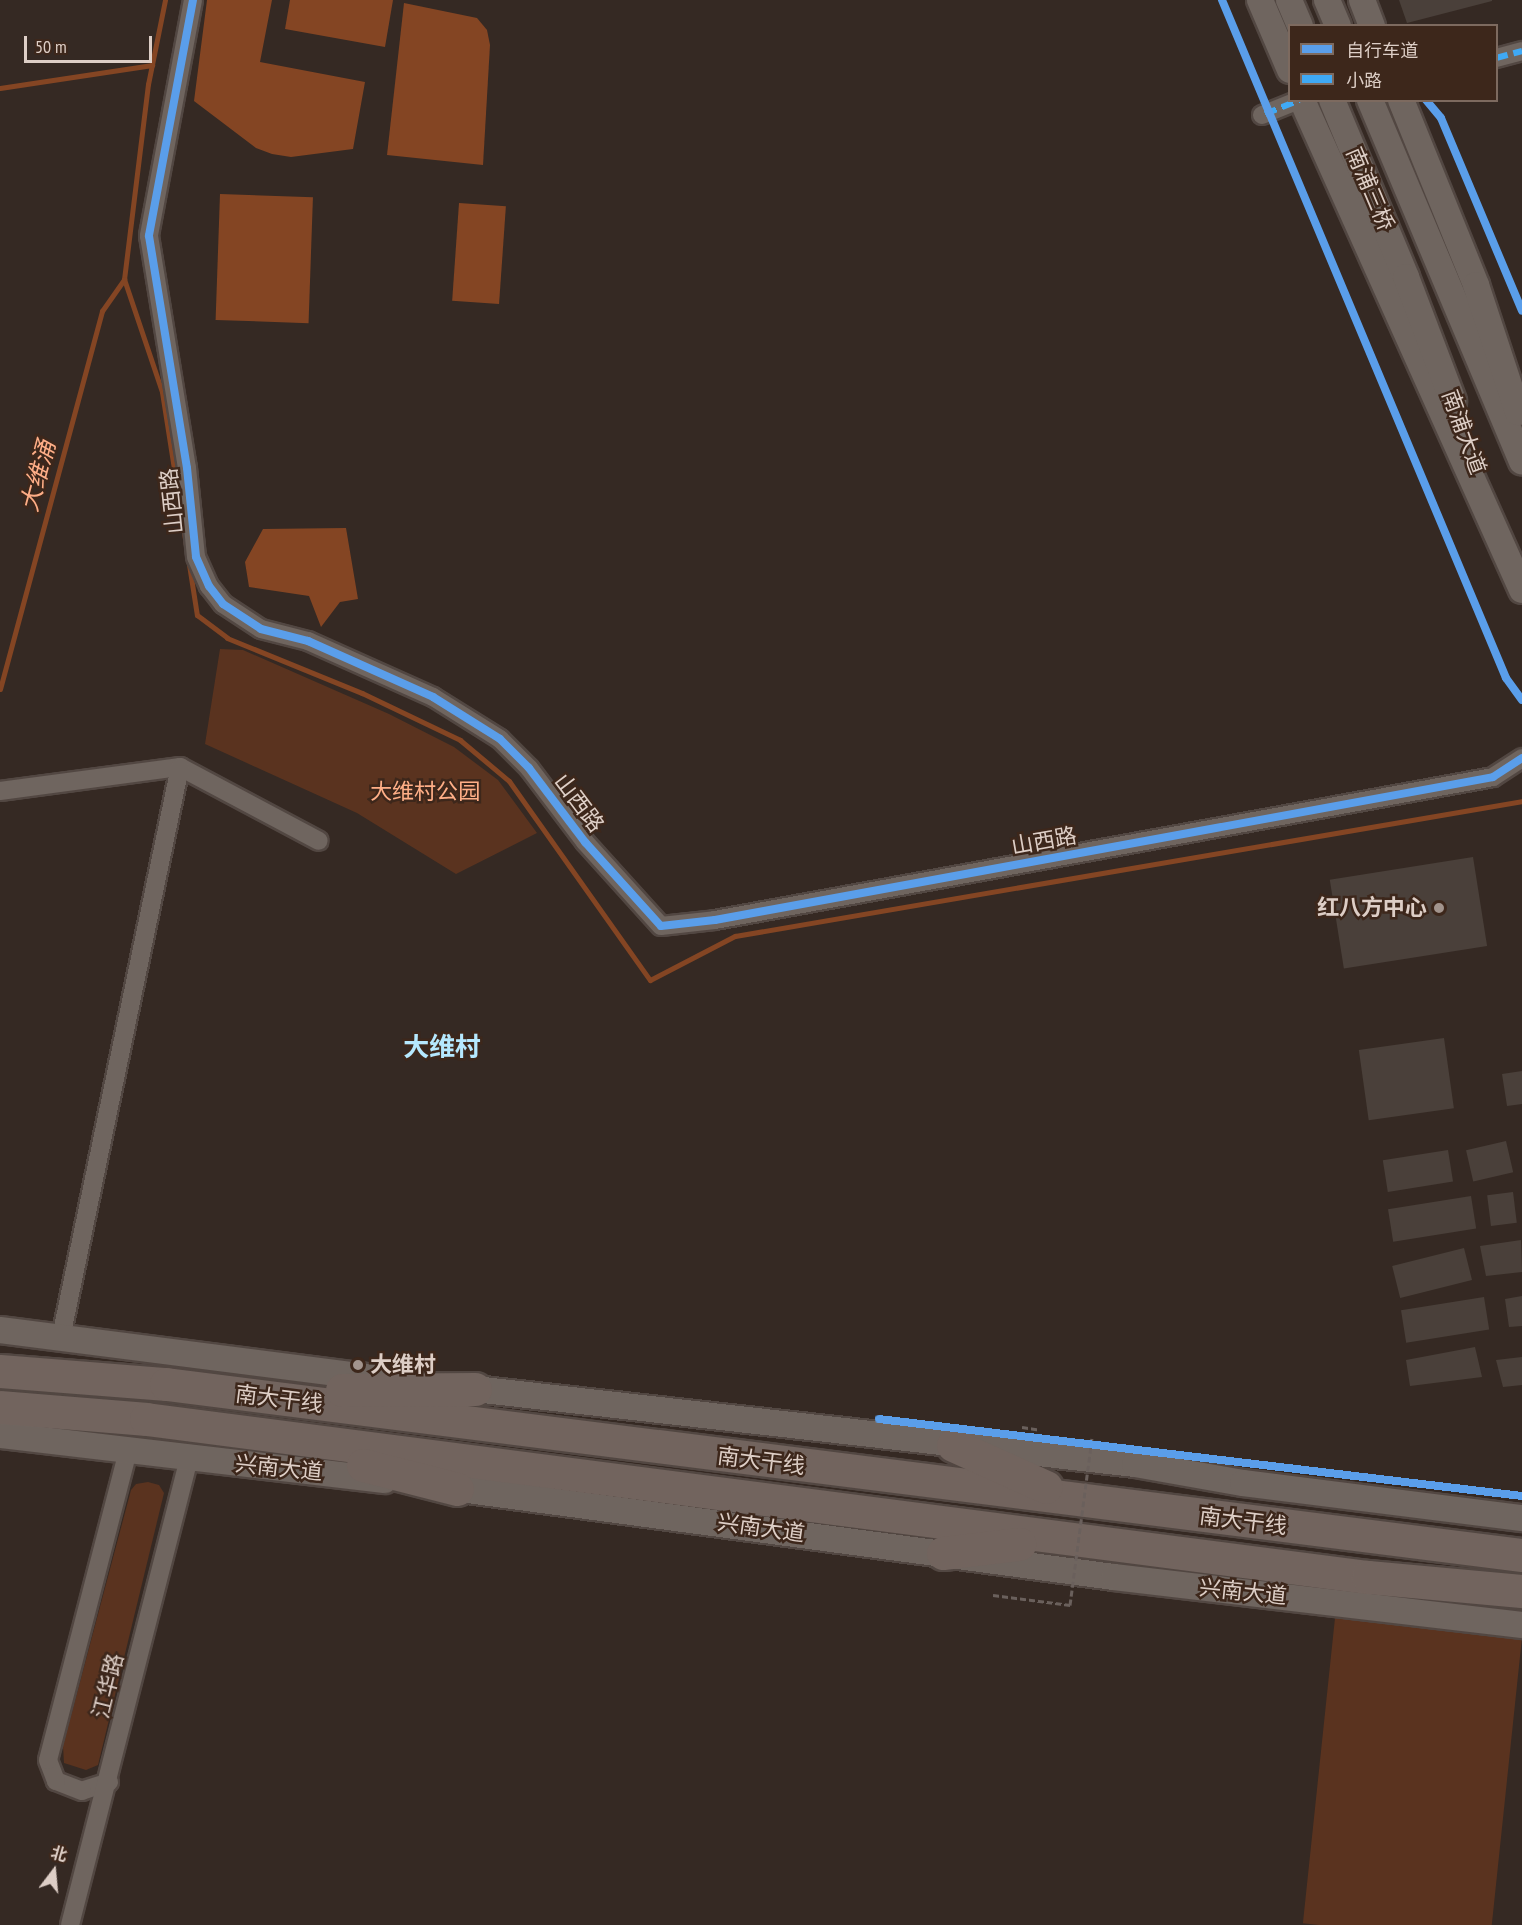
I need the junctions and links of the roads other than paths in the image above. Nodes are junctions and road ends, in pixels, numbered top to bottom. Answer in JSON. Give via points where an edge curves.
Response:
{"nodes":[{"id":1,"x":193,"y":0,"type":"edge"},
{"id":2,"x":1260,"y":0,"type":"edge"},
{"id":3,"x":1288,"y":0,"type":"edge"},
{"id":4,"x":1327,"y":0,"type":"edge"},
{"id":5,"x":1362,"y":0,"type":"edge"},
{"id":6,"x":1299,"y":24,"type":"edge"},
{"id":7,"x":1337,"y":24,"type":"edge"},
{"id":8,"x":1371,"y":24,"type":"edge"},
{"id":9,"x":1522,"y":51,"type":"edge"},
{"id":10,"x":1498,"y":58,"type":"edge"},
{"id":11,"x":1288,"y":65,"type":"edge"},
{"id":12,"x":1295,"y":102,"type":"edge"},
{"id":13,"x":1301,"y":102,"type":"edge"},
{"id":14,"x":1333,"y":102,"type":"edge"},
{"id":15,"x":1371,"y":102,"type":"edge"},
{"id":16,"x":1411,"y":107,"type":"edge"},
{"id":17,"x":1262,"y":115,"type":"dead end"},
{"id":18,"x":1440,"y":265,"type":"joint"},
{"id":19,"x":1406,"y":277,"type":"joint"},
{"id":20,"x":1522,"y":424,"type":"edge"},
{"id":21,"x":1522,"y":461,"type":"edge"},
{"id":22,"x":1522,"y":589,"type":"edge"},
{"id":23,"x":1522,"y":758,"type":"edge"},
{"id":24,"x":180,"y":767,"type":"junction"},
{"id":25,"x":0,"y":791,"type":"edge"},
{"id":26,"x":319,"y":841,"type":"dead end"},
{"id":27,"x":0,"y":1330,"type":"edge"},
{"id":28,"x":61,"y":1337,"type":"junction"},
{"id":29,"x":0,"y":1371,"type":"edge"},
{"id":30,"x":475,"y":1389,"type":"junction"},
{"id":31,"x":213,"y":1390,"type":"junction"},
{"id":32,"x":0,"y":1407,"type":"edge"},
{"id":33,"x":204,"y":1426,"type":"junction"},
{"id":34,"x":0,"y":1435,"type":"edge"},
{"id":35,"x":953,"y":1445,"type":"junction"},
{"id":36,"x":128,"y":1451,"type":"junction"},
{"id":37,"x":189,"y":1458,"type":"junction"},
{"id":38,"x":457,"y":1488,"type":"junction"},
{"id":39,"x":1075,"y":1500,"type":"junction"},
{"id":40,"x":1522,"y":1518,"type":"edge"},
{"id":41,"x":1069,"y":1538,"type":"junction"},
{"id":42,"x":943,"y":1553,"type":"junction"},
{"id":43,"x":1521,"y":1555,"type":"edge"},
{"id":44,"x":1517,"y":1590,"type":"edge"},
{"id":45,"x":1522,"y":1625,"type":"edge"},
{"id":46,"x":109,"y":1782,"type":"junction"},
{"id":47,"x":70,"y":1925,"type":"edge"}],
"edges":[{"from":1,"to":23,"type":"street","name":"山西路","via":[[149,236],[187,468],[196,557],[209,586],[224,604],[261,629],[308,641],[423,693],[500,740],[529,768],[585,842],[661,926],[727,918],[1494,777]]},
{"from":2,"to":11,"type":"main road"},
{"from":3,"to":6,"type":"main road"},
{"from":4,"to":7,"type":"main road"},
{"from":5,"to":8,"type":"main road"},
{"from":9,"to":10,"type":"street"},
{"from":12,"to":17,"type":"street"},
{"from":13,"to":22,"type":"main road"},
{"from":14,"to":19,"type":"main road","name":"南浦三桥"},
{"from":15,"to":18,"type":"main road","name":"南浦三桥"},
{"from":16,"to":20,"type":"main road"},
{"from":18,"to":21,"type":"main road","name":"南浦大道"},
{"from":19,"to":22,"type":"main road","name":"南浦大道"},
{"from":24,"to":25,"type":"street"},
{"from":24,"to":26,"type":"street"},
{"from":24,"to":28,"type":"street"},
{"from":27,"to":28,"type":"main road"},
{"from":28,"to":30,"type":"main road"},
{"from":29,"to":31,"type":"highway","name":"南大干线"},
{"from":30,"to":31,"type":"highway"},
{"from":30,"to":35,"type":"main road"},
{"from":31,"to":39,"type":"highway","name":"南大干线"},
{"from":32,"to":33,"type":"highway","name":"南大干线"},
{"from":33,"to":38,"type":"highway"},
{"from":33,"to":41,"type":"highway","name":"南大干线"},
{"from":34,"to":36,"type":"main road","name":"兴南大道"},
{"from":35,"to":39,"type":"highway"},
{"from":35,"to":40,"type":"main road","via":[[1135,1464],[1244,1483]]},
{"from":36,"to":37,"type":"main road","name":"兴南大道"},
{"from":36,"to":46,"type":"street","via":[[48,1760],[56,1781],[82,1791]]},
{"from":37,"to":38,"type":"main road","name":"兴南大道"},
{"from":37,"to":46,"type":"street","name":"江华路"},
{"from":38,"to":42,"type":"main road","name":"兴南大道"},
{"from":39,"to":43,"type":"highway","name":"南大干线"},
{"from":41,"to":42,"type":"highway"},
{"from":41,"to":44,"type":"highway","name":"南大干线","via":[[1368,1577]]},
{"from":42,"to":45,"type":"main road","name":"兴南大道"},
{"from":46,"to":47,"type":"street","name":"江华路"}]}
